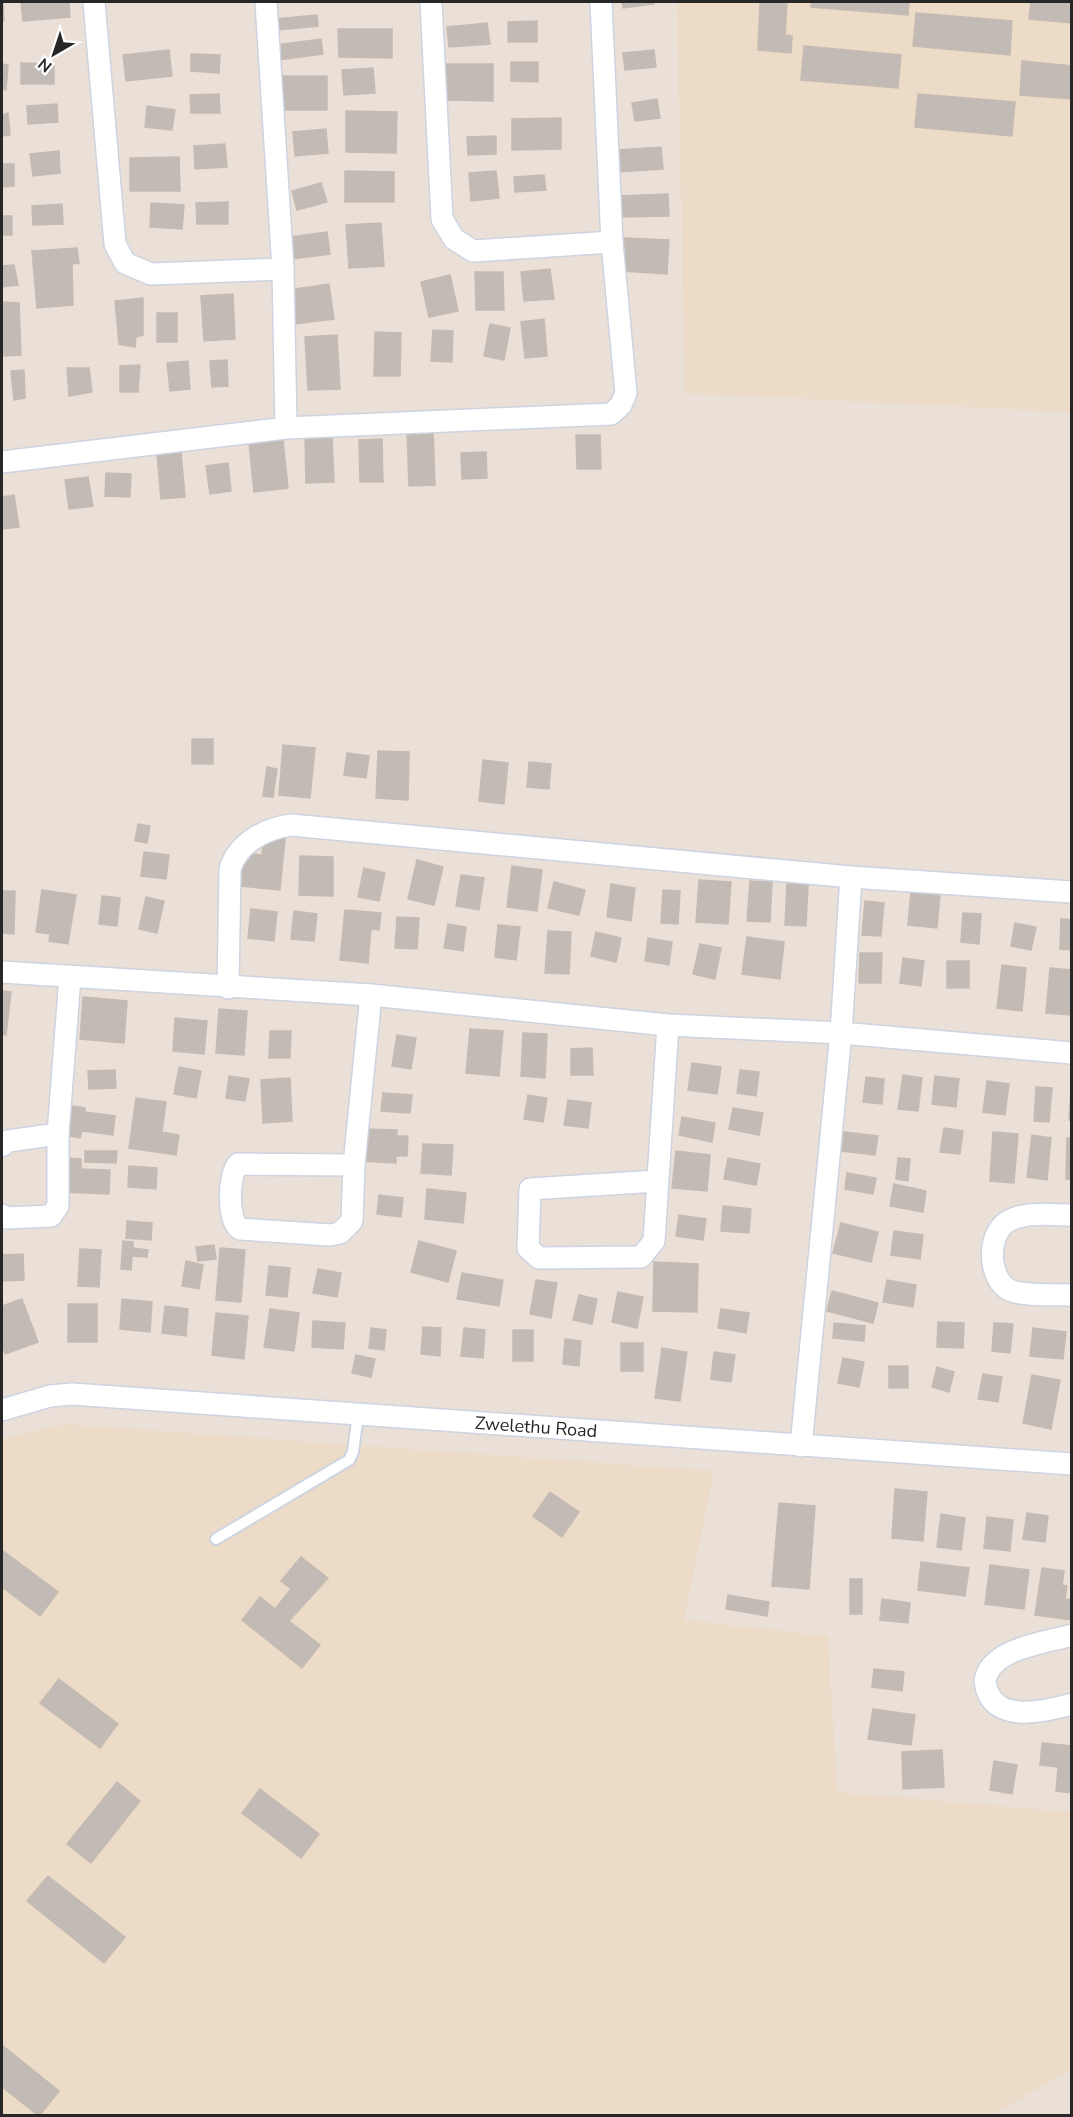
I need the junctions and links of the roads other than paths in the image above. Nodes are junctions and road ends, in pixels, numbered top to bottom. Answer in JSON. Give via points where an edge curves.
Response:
{"nodes":[{"id":1,"x":94,"y":2,"type":"edge"},
{"id":2,"x":266,"y":2,"type":"edge"},
{"id":3,"x":431,"y":2,"type":"edge"},
{"id":4,"x":601,"y":2,"type":"edge"},
{"id":5,"x":612,"y":242,"type":"junction"},
{"id":6,"x":283,"y":269,"type":"junction"},
{"id":7,"x":286,"y":429,"type":"junction"},
{"id":8,"x":2,"y":462,"type":"edge"},
{"id":9,"x":851,"y":877,"type":"junction"},
{"id":10,"x":1071,"y":892,"type":"edge"},
{"id":11,"x":2,"y":972,"type":"edge"},
{"id":12,"x":70,"y":977,"type":"junction"},
{"id":13,"x":228,"y":988,"type":"junction"},
{"id":14,"x":371,"y":995,"type":"junction"},
{"id":15,"x":668,"y":1024,"type":"junction"},
{"id":16,"x":841,"y":1033,"type":"junction"},
{"id":17,"x":1071,"y":1053,"type":"edge"},
{"id":18,"x":58,"y":1134,"type":"junction"},
{"id":19,"x":2,"y":1146,"type":"edge"},
{"id":20,"x":354,"y":1165,"type":"junction"},
{"id":21,"x":657,"y":1181,"type":"junction"},
{"id":22,"x":2,"y":1215,"type":"edge"},
{"id":23,"x":1071,"y":1215,"type":"edge"},
{"id":24,"x":1071,"y":1295,"type":"edge"},
{"id":25,"x":2,"y":1410,"type":"edge"},
{"id":26,"x":358,"y":1414,"type":"junction"},
{"id":27,"x":801,"y":1446,"type":"junction"},
{"id":28,"x":1071,"y":1464,"type":"edge"},
{"id":29,"x":216,"y":1539,"type":"dead end"},
{"id":30,"x":1071,"y":1635,"type":"edge"},
{"id":31,"x":1071,"y":1704,"type":"edge"}],
"edges":[{"from":1,"to":6,"type":"street","via":[[115,244],[125,263],[151,274]]},
{"from":2,"to":6,"type":"street"},
{"from":3,"to":5,"type":"street","via":[[442,219],[454,239],[472,251]]},
{"from":4,"to":5,"type":"street"},
{"from":5,"to":7,"type":"street","via":[[626,393],[611,414]]},
{"from":6,"to":7,"type":"street"},
{"from":7,"to":8,"type":"street"},
{"from":9,"to":10,"type":"street"},
{"from":9,"to":13,"type":"street","via":[[291,825],[279,827],[235,853],[230,869]]},
{"from":9,"to":16,"type":"street"},
{"from":11,"to":12,"type":"street"},
{"from":12,"to":13,"type":"street"},
{"from":12,"to":18,"type":"street"},
{"from":13,"to":14,"type":"street"},
{"from":14,"to":15,"type":"street"},
{"from":14,"to":20,"type":"street"},
{"from":15,"to":16,"type":"street"},
{"from":15,"to":21,"type":"street"},
{"from":16,"to":17,"type":"street"},
{"from":16,"to":27,"type":"street"},
{"from":18,"to":19,"type":"street","via":[[8,1141]]},
{"from":18,"to":22,"type":"street","via":[[58,1206],[54,1214],[7,1218]]},
{"from":20,"to":20,"type":"street","via":[[352,1221],[340,1233],[245,1230],[234,1224],[231,1174],[238,1164]]},
{"from":21,"to":21,"type":"street","via":[[654,1241],[641,1257],[539,1258],[528,1248],[530,1189]]},
{"from":23,"to":24,"type":"street","via":[[1022,1216],[1005,1223],[993,1242],[994,1268],[1000,1282],[1014,1292]]},
{"from":25,"to":26,"type":"street","name":"Zwelethu Road","via":[[72,1394]]},
{"from":26,"to":27,"type":"street","name":"Zwelethu Road"},
{"from":26,"to":29,"type":"lane","via":[[349,1460]]},
{"from":27,"to":28,"type":"street","name":"Zwelethu Road"},
{"from":30,"to":31,"type":"street","via":[[1008,1655],[992,1665],[985,1681],[990,1696],[1012,1712],[1036,1713]]}]}
